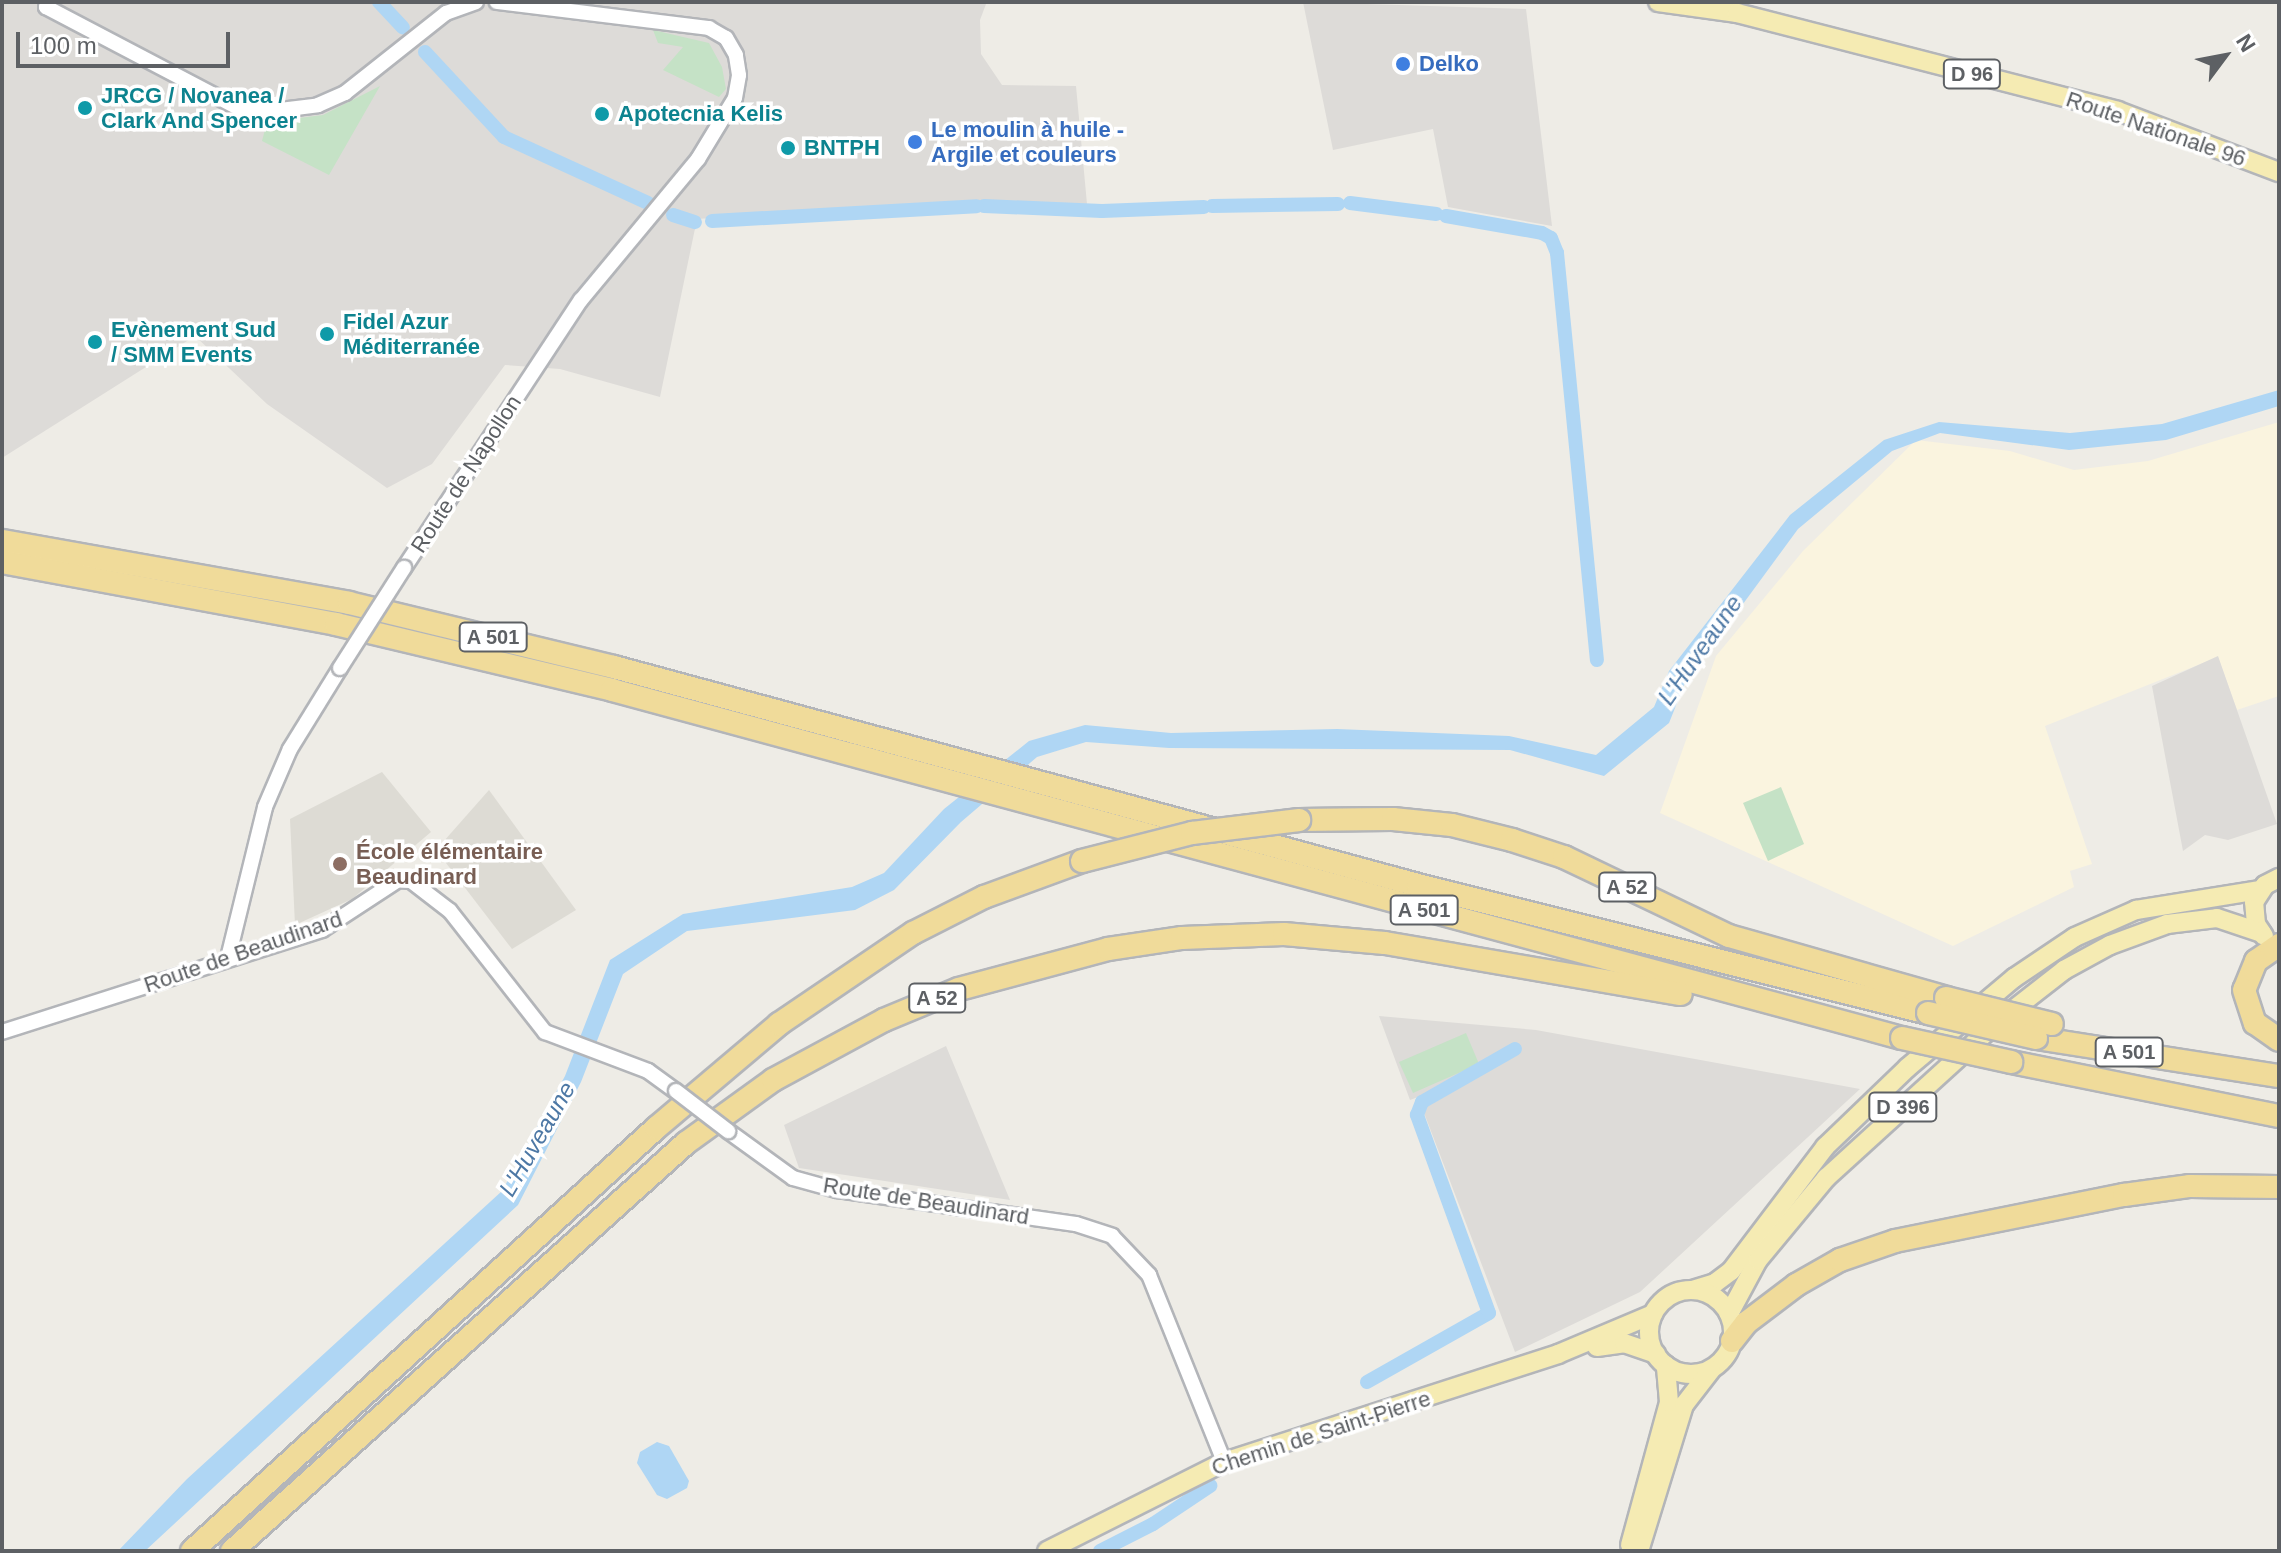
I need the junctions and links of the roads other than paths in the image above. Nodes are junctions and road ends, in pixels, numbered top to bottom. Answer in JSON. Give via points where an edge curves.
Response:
{"nodes":[{"id":1,"x":476,"y":2,"type":"edge"},
{"id":2,"x":497,"y":2,"type":"edge"},
{"id":3,"x":1658,"y":2,"type":"edge"},
{"id":4,"x":47,"y":5,"type":"edge"},
{"id":5,"x":2279,"y":172,"type":"edge"},
{"id":6,"x":2,"y":541,"type":"edge"},
{"id":7,"x":2,"y":562,"type":"edge"},
{"id":8,"x":2279,"y":878,"type":"edge"},
{"id":9,"x":2260,"y":890,"type":"junction"},
{"id":10,"x":2273,"y":941,"type":"edge"},
{"id":11,"x":228,"y":958,"type":"junction"},
{"id":12,"x":1824,"y":1019,"type":"junction"},
{"id":13,"x":2044,"y":1031,"type":"junction"},
{"id":14,"x":2,"y":1032,"type":"edge"},
{"id":15,"x":2279,"y":1040,"type":"edge"},
{"id":16,"x":2279,"y":1076,"type":"edge"},
{"id":17,"x":2279,"y":1116,"type":"edge"},
{"id":18,"x":2279,"y":1187,"type":"edge"},
{"id":19,"x":1692,"y":1290,"type":"junction"},
{"id":20,"x":1653,"y":1314,"type":"junction"},
{"id":21,"x":1729,"y":1314,"type":"junction"},
{"id":22,"x":1732,"y":1341,"type":"junction"},
{"id":23,"x":1558,"y":1354,"type":"junction"},
{"id":24,"x":1661,"y":1360,"type":"junction"},
{"id":25,"x":1712,"y":1368,"type":"junction"},
{"id":26,"x":1224,"y":1462,"type":"junction"},
{"id":27,"x":192,"y":1551,"type":"edge"},
{"id":28,"x":232,"y":1551,"type":"edge"},
{"id":29,"x":1047,"y":1551,"type":"edge"},
{"id":30,"x":1628,"y":1551,"type":"edge"},
{"id":31,"x":1639,"y":1551,"type":"edge"}],
"edges":[{"from":1,"to":4,"type":"street","via":[[446,13],[345,93],[318,105],[280,110],[240,109]]},
{"from":2,"to":11,"type":"street","name":"Route de Napollon","bridge":true,"via":[[709,28],[726,38],[736,55],[735,98],[698,159],[581,300],[290,749],[265,807]]},
{"from":3,"to":5,"type":"main road","name":"Route Nationale 96","number":"D 96","via":[[1730,11],[2118,111]]},
{"from":6,"to":13,"type":"highway","number":"A 501","bridge":true,"via":[[349,603],[628,670],[1570,925],[1928,1013]]},
{"from":7,"to":12,"type":"highway","number":"A 501","via":[[336,624],[961,783]]},
{"from":8,"to":9,"type":"main road"},
{"from":9,"to":10,"type":"main road","via":[[2253,913]]},
{"from":9,"to":19,"type":"main road","number":"D 396","via":[[2136,910],[2075,937],[2025,970],[1907,1068],[1825,1147],[1731,1271]]},
{"from":10,"to":15,"type":"highway","via":[[2256,961],[2244,990],[2255,1023]]},
{"from":10,"to":21,"type":"main road","number":"D 396","via":[[2217,918],[2167,924],[2110,945],[2064,970],[1995,1024],[1826,1178],[1766,1249]]},
{"from":11,"to":14,"type":"street","name":"Route de Beaudinard"},
{"from":11,"to":26,"type":"street","name":"Route de Beaudinard","bridge":true,"via":[[322,930],[398,880],[411,881],[450,911],[535,1022],[570,1045],[648,1071],[793,1178],[1076,1224],[1112,1236],[1149,1275]]},
{"from":12,"to":17,"type":"highway","number":"A 52","bridge":true},
{"from":12,"to":28,"type":"highway","number":"A 52","via":[[1487,958],[1284,934],[1182,938],[1108,949],[959,989],[884,1020],[773,1080],[686,1143]]},
{"from":13,"to":16,"type":"highway","number":"A 501"},
{"from":13,"to":27,"type":"highway","number":"A 52","bridge":true,"via":[[1729,936],[1564,857],[1452,825],[1393,819],[1299,820],[1192,833],[1082,861],[984,897],[913,933],[779,1024],[645,1138]]},
{"from":18,"to":22,"type":"highway","via":[[2190,1186],[2124,1195],[1895,1241],[1840,1260],[1796,1285],[1746,1323]]},
{"from":19,"to":20,"type":"main road","via":[[1663,1300]]},
{"from":19,"to":21,"type":"main road","via":[[1720,1301]]},
{"from":20,"to":23,"type":"main road","name":"Chemin de Saint-Pierre"},
{"from":20,"to":24,"type":"main road","via":[[1650,1341]]},
{"from":21,"to":22,"type":"main road"},
{"from":22,"to":25,"type":"main road"},
{"from":23,"to":24,"type":"main road","name":"Chemin de Saint-Pierre","via":[[1624,1343]]},
{"from":23,"to":26,"type":"main road","name":"Chemin de Saint-Pierre"},
{"from":24,"to":25,"type":"main road","via":[[1680,1372]]},
{"from":24,"to":30,"type":"main road","via":[[1667,1412]]},
{"from":25,"to":31,"type":"main road","via":[[1684,1405]]},
{"from":26,"to":29,"type":"main road","name":"Chemin de Saint-Pierre"}]}
